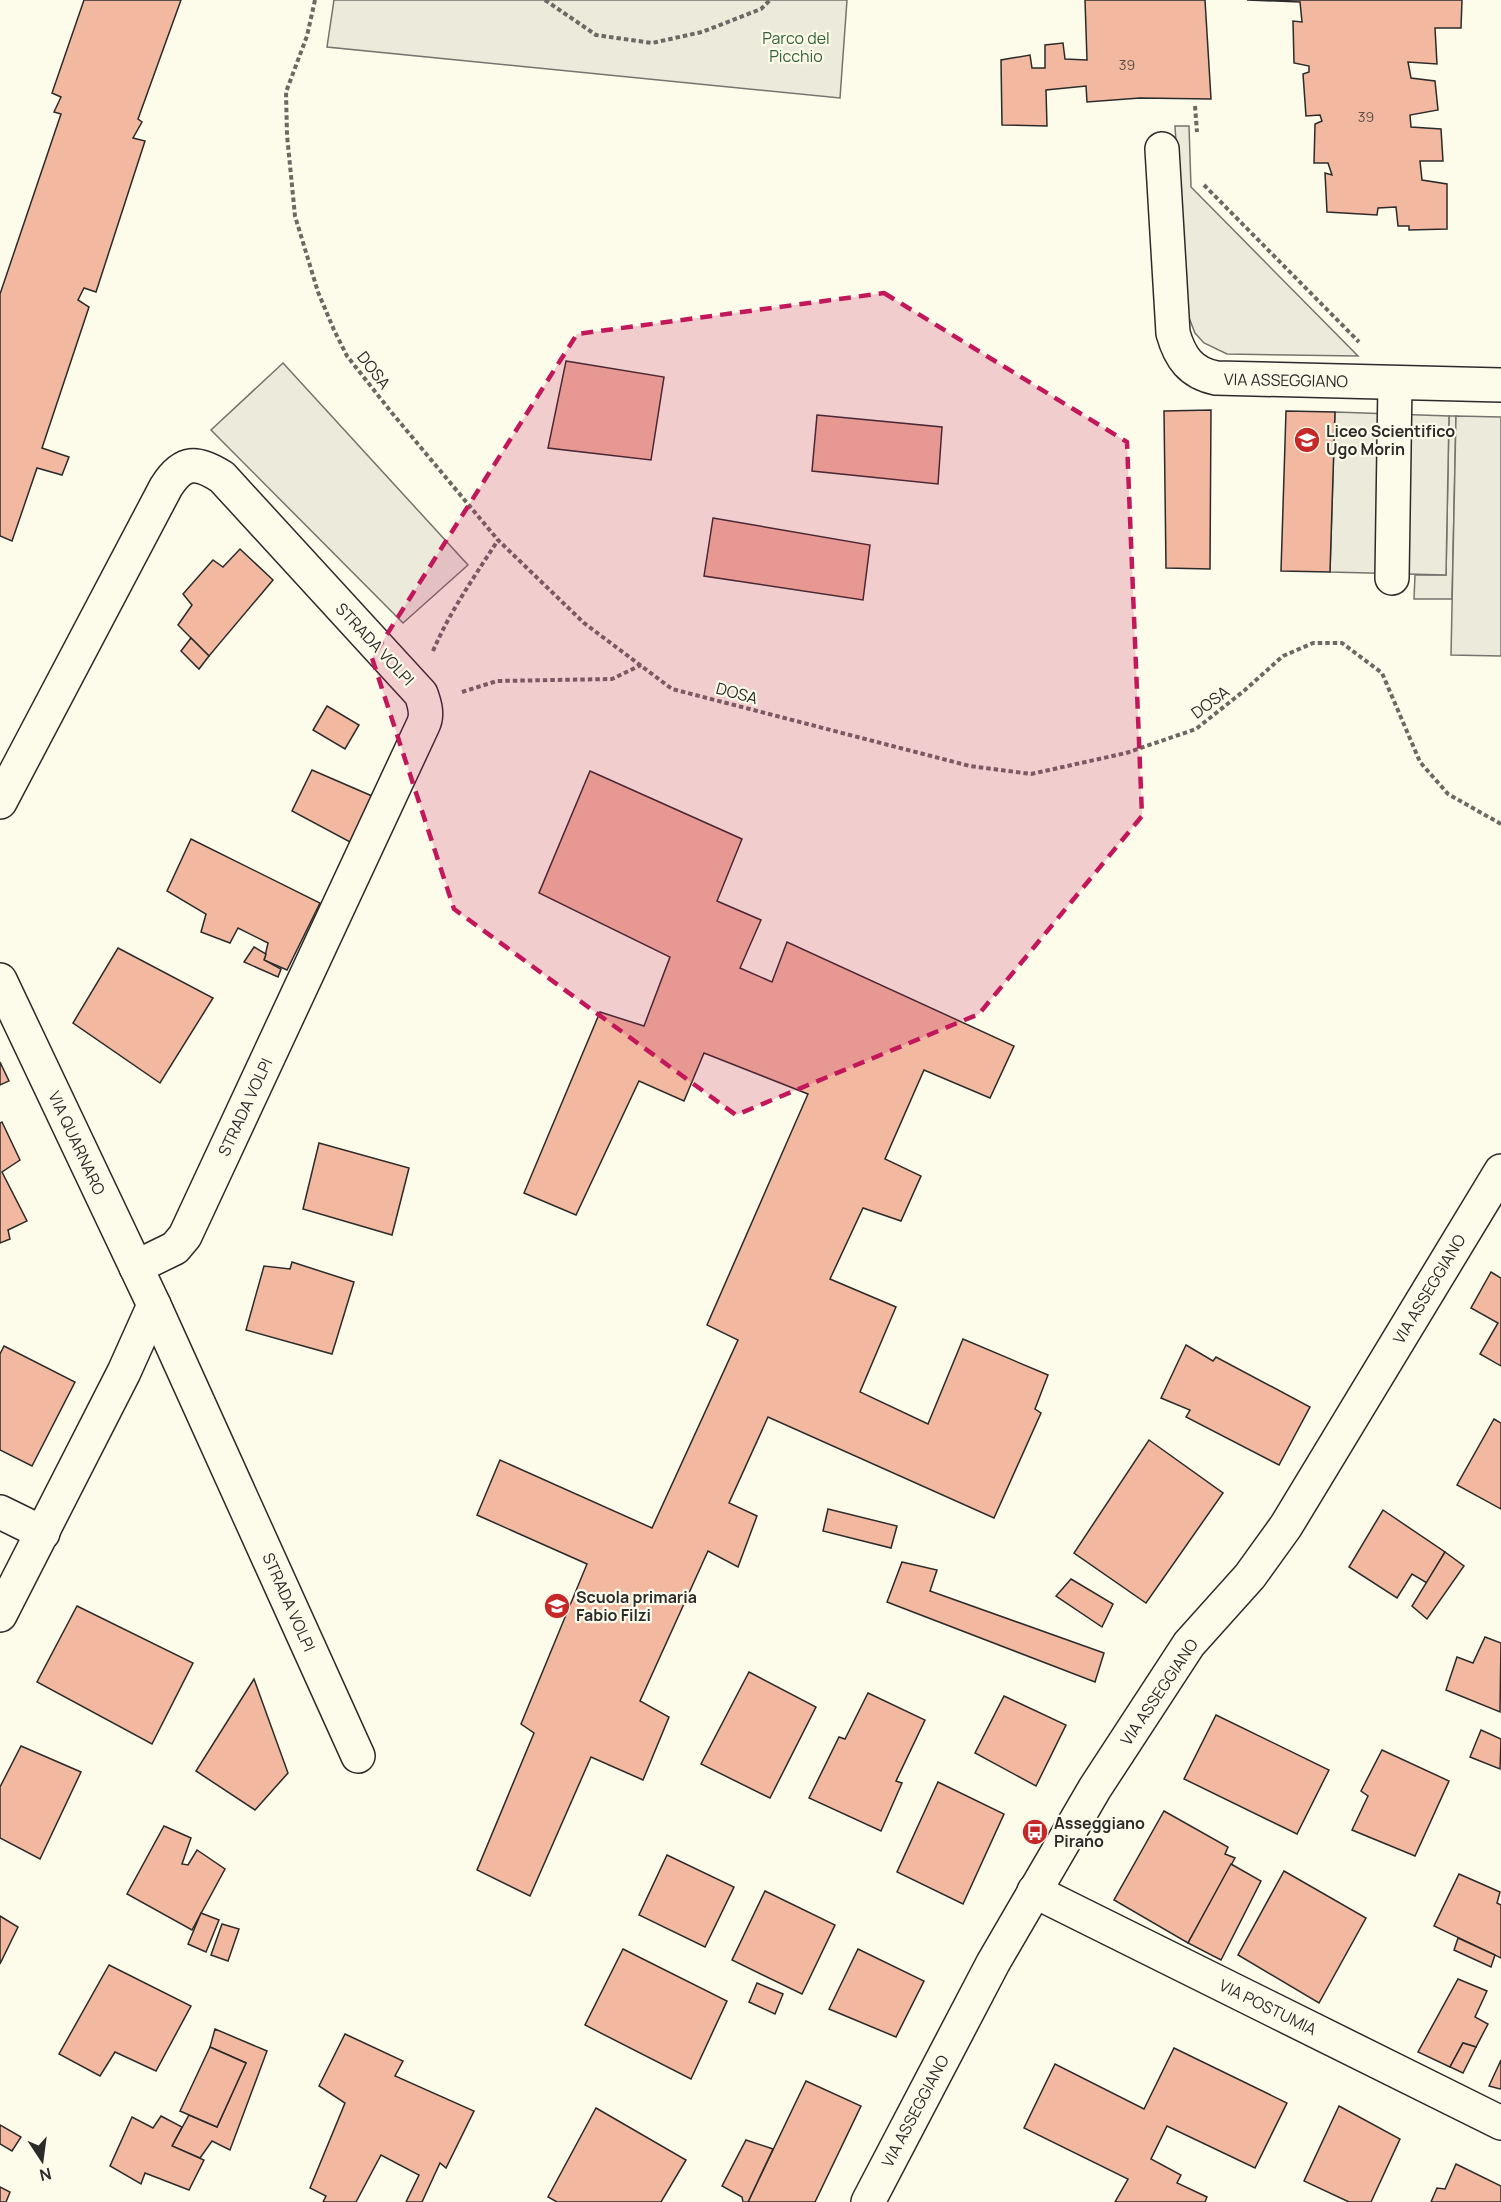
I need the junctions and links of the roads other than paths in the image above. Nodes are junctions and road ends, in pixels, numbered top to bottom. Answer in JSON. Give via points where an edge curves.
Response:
{"nodes":[{"id":1,"x":1162,"y":149,"type":"dead end"},
{"id":2,"x":1395,"y":382,"type":"junction"},
{"id":3,"x":1501,"y":385,"type":"edge"},
{"id":4,"x":1392,"y":578,"type":"dead end"},
{"id":5,"x":0,"y":802,"type":"edge"},
{"id":6,"x":0,"y":980,"type":"edge"},
{"id":7,"x":1501,"y":1171,"type":"edge"},
{"id":8,"x":136,"y":1267,"type":"junction"},
{"id":9,"x":154,"y":1305,"type":"junction"},
{"id":10,"x":0,"y":1512,"type":"edge"},
{"id":11,"x":43,"y":1533,"type":"junction"},
{"id":12,"x":0,"y":1615,"type":"edge"},
{"id":13,"x":358,"y":1755,"type":"dead end"},
{"id":14,"x":1034,"y":1892,"type":"junction"},
{"id":15,"x":1501,"y":2123,"type":"edge"},
{"id":16,"x":868,"y":2202,"type":"edge"}],
"edges":[{"from":1,"to":2,"type":"street","name":"VIA ASSEGGIANO","via":[[1173,333],[1186,363],[1204,376],[1216,378]]},
{"from":2,"to":3,"type":"street","name":"VIA ASSEGGIANO"},
{"from":2,"to":4,"type":"street"},
{"from":5,"to":8,"type":"street","name":"STRADA VOLPI","via":[[166,487],[189,465],[199,465],[222,477],[416,691],[426,712],[185,1236],[175,1248]]},
{"from":6,"to":8,"type":"street","name":"VIA QUARNARO"},
{"from":7,"to":14,"type":"street","name":"VIA ASSEGGIANO","via":[[1286,1526],[1250,1576],[1189,1644],[1095,1788]]},
{"from":8,"to":9,"type":"street","name":"VIA QUARNARO"},
{"from":9,"to":11,"type":"street"},
{"from":9,"to":13,"type":"street","name":"STRADA VOLPI"},
{"from":10,"to":11,"type":"street"},
{"from":11,"to":12,"type":"street"},
{"from":14,"to":15,"type":"street","name":"VIA POSTUMIA"},
{"from":14,"to":16,"type":"street","name":"VIA ASSEGGIANO"}]}
